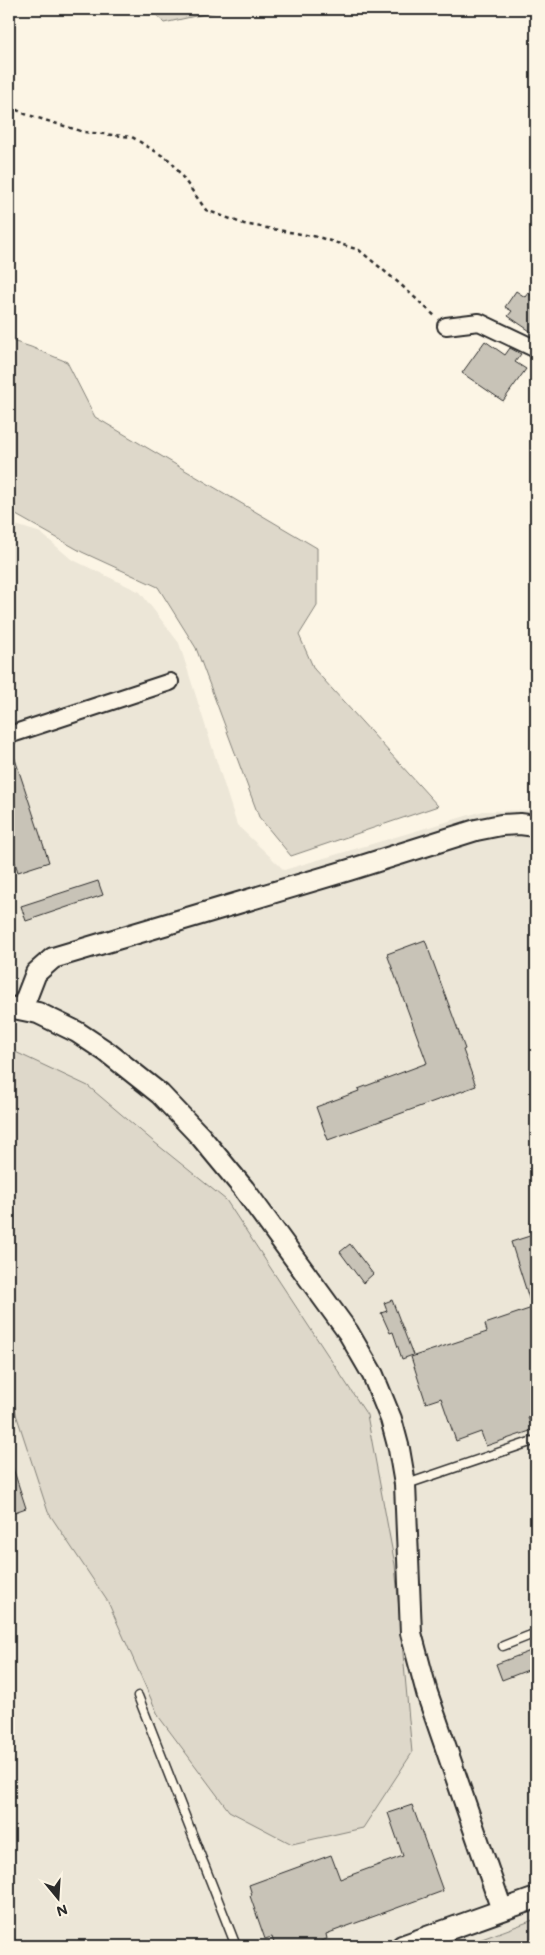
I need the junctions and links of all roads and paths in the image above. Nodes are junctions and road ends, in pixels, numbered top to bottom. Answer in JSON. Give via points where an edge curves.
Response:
{"nodes":[{"id":1,"x":9,"y":106,"type":"edge"},
{"id":2,"x":446,"y":326,"type":"joint"},
{"id":3,"x":536,"y":350,"type":"edge"},
{"id":4,"x":170,"y":682,"type":"dead end"},
{"id":5,"x":9,"y":735,"type":"edge"},
{"id":6,"x":536,"y":826,"type":"edge"},
{"id":7,"x":16,"y":1008,"type":"edge"},
{"id":8,"x":536,"y":1440,"type":"edge"},
{"id":9,"x":405,"y":1484,"type":"junction"},
{"id":10,"x":536,"y":1633,"type":"edge"},
{"id":11,"x":503,"y":1646,"type":"dead end"},
{"id":12,"x":138,"y":1696,"type":"dead end"},
{"id":13,"x":536,"y":1898,"type":"edge"},
{"id":14,"x":502,"y":1910,"type":"junction"},
{"id":15,"x":464,"y":1939,"type":"dead end"},
{"id":16,"x":236,"y":1946,"type":"edge"},
{"id":17,"x":402,"y":1946,"type":"edge"},
{"id":18,"x":471,"y":1946,"type":"edge"}],
"edges":[{"from":1,"to":2,"type":"path","via":[[84,132],[132,137],[171,161],[206,210],[244,224],[318,237],[359,250]]},
{"from":2,"to":3,"type":"street","via":[[479,322]]},
{"from":4,"to":5,"type":"street"},
{"from":6,"to":7,"type":"street","via":[[501,825],[476,830],[53,958],[36,973]]},
{"from":7,"to":9,"type":"street","via":[[52,1019],[107,1052],[152,1088],[201,1137],[244,1189],[348,1332],[373,1375],[391,1420]]},
{"from":8,"to":9,"type":"lane"},
{"from":9,"to":14,"type":"street","via":[[411,1633],[427,1693]]},
{"from":10,"to":11,"type":"lane"},
{"from":12,"to":16,"type":"lane"},
{"from":13,"to":14,"type":"street"},
{"from":14,"to":17,"type":"street"},
{"from":15,"to":18,"type":"path"}]}
